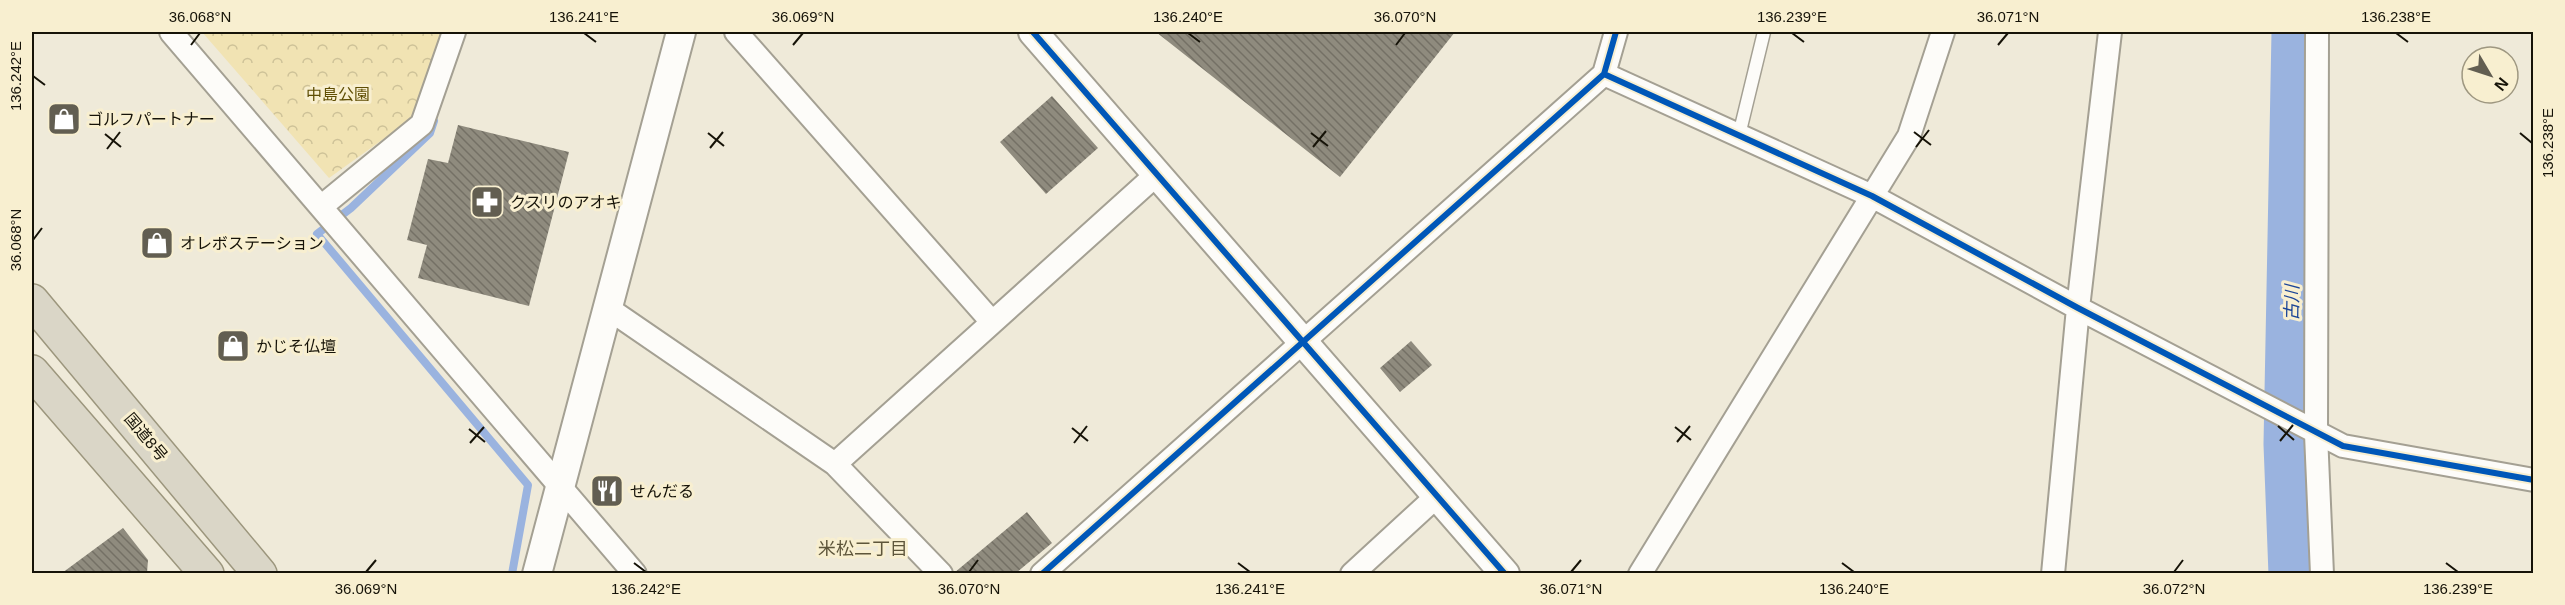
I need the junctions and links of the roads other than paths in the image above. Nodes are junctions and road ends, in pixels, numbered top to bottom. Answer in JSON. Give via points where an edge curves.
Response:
{"nodes":[{"id":1,"x":171,"y":32,"type":"edge"},
{"id":2,"x":454,"y":32,"type":"edge"},
{"id":3,"x":681,"y":32,"type":"edge"},
{"id":4,"x":736,"y":32,"type":"edge"},
{"id":5,"x":1033,"y":32,"type":"edge"},
{"id":6,"x":1616,"y":32,"type":"edge"},
{"id":7,"x":1764,"y":32,"type":"edge"},
{"id":8,"x":1943,"y":32,"type":"edge"},
{"id":9,"x":2110,"y":32,"type":"edge"},
{"id":10,"x":2317,"y":32,"type":"edge"},
{"id":11,"x":1604,"y":74,"type":"junction"},
{"id":12,"x":1739,"y":135,"type":"junction"},
{"id":13,"x":1157,"y":174,"type":"junction"},
{"id":14,"x":1872,"y":196,"type":"junction"},
{"id":15,"x":322,"y":206,"type":"junction"},
{"id":16,"x":32,"y":301,"type":"edge"},
{"id":17,"x":2078,"y":308,"type":"junction"},
{"id":18,"x":609,"y":309,"type":"junction"},
{"id":19,"x":992,"y":322,"type":"junction"},
{"id":20,"x":1304,"y":343,"type":"junction"},
{"id":21,"x":32,"y":372,"type":"edge"},
{"id":22,"x":2316,"y":434,"type":"junction"},
{"id":23,"x":835,"y":464,"type":"junction"},
{"id":24,"x":2534,"y":480,"type":"edge"},
{"id":25,"x":560,"y":486,"type":"junction"},
{"id":26,"x":1437,"y":496,"type":"junction"},
{"id":27,"x":207,"y":573,"type":"edge"},
{"id":28,"x":260,"y":573,"type":"edge"},
{"id":29,"x":537,"y":573,"type":"edge"},
{"id":30,"x":635,"y":573,"type":"edge"},
{"id":31,"x":940,"y":573,"type":"edge"},
{"id":32,"x":1042,"y":573,"type":"edge"},
{"id":33,"x":1352,"y":573,"type":"edge"},
{"id":34,"x":1505,"y":573,"type":"edge"},
{"id":35,"x":1640,"y":573,"type":"edge"},
{"id":36,"x":2053,"y":573,"type":"edge"},
{"id":37,"x":2322,"y":573,"type":"edge"}],
"edges":[{"from":1,"to":15,"type":"street"},
{"from":2,"to":15,"type":"street","via":[[422,124]]},
{"from":3,"to":18,"type":"street"},
{"from":4,"to":19,"type":"street"},
{"from":5,"to":13,"type":"street"},
{"from":6,"to":11,"type":"street"},
{"from":7,"to":12,"type":"lane"},
{"from":8,"to":14,"type":"street","via":[[1909,136]]},
{"from":9,"to":17,"type":"street"},
{"from":10,"to":22,"type":"street"},
{"from":11,"to":12,"type":"street"},
{"from":11,"to":20,"type":"street"},
{"from":12,"to":14,"type":"street"},
{"from":13,"to":19,"type":"street"},
{"from":13,"to":20,"type":"street"},
{"from":14,"to":17,"type":"street"},
{"from":14,"to":35,"type":"street"},
{"from":15,"to":25,"type":"street"},
{"from":16,"to":28,"type":"highway","name":"国道8号"},
{"from":17,"to":22,"type":"street"},
{"from":17,"to":36,"type":"street"},
{"from":18,"to":23,"type":"street"},
{"from":18,"to":25,"type":"street"},
{"from":19,"to":23,"type":"street"},
{"from":20,"to":26,"type":"street"},
{"from":20,"to":32,"type":"street"},
{"from":21,"to":27,"type":"highway"},
{"from":22,"to":24,"type":"street","via":[[2343,446]]},
{"from":22,"to":37,"type":"street"},
{"from":23,"to":31,"type":"street"},
{"from":25,"to":29,"type":"street"},
{"from":25,"to":30,"type":"street"},
{"from":26,"to":33,"type":"street"},
{"from":26,"to":34,"type":"street"}]}
